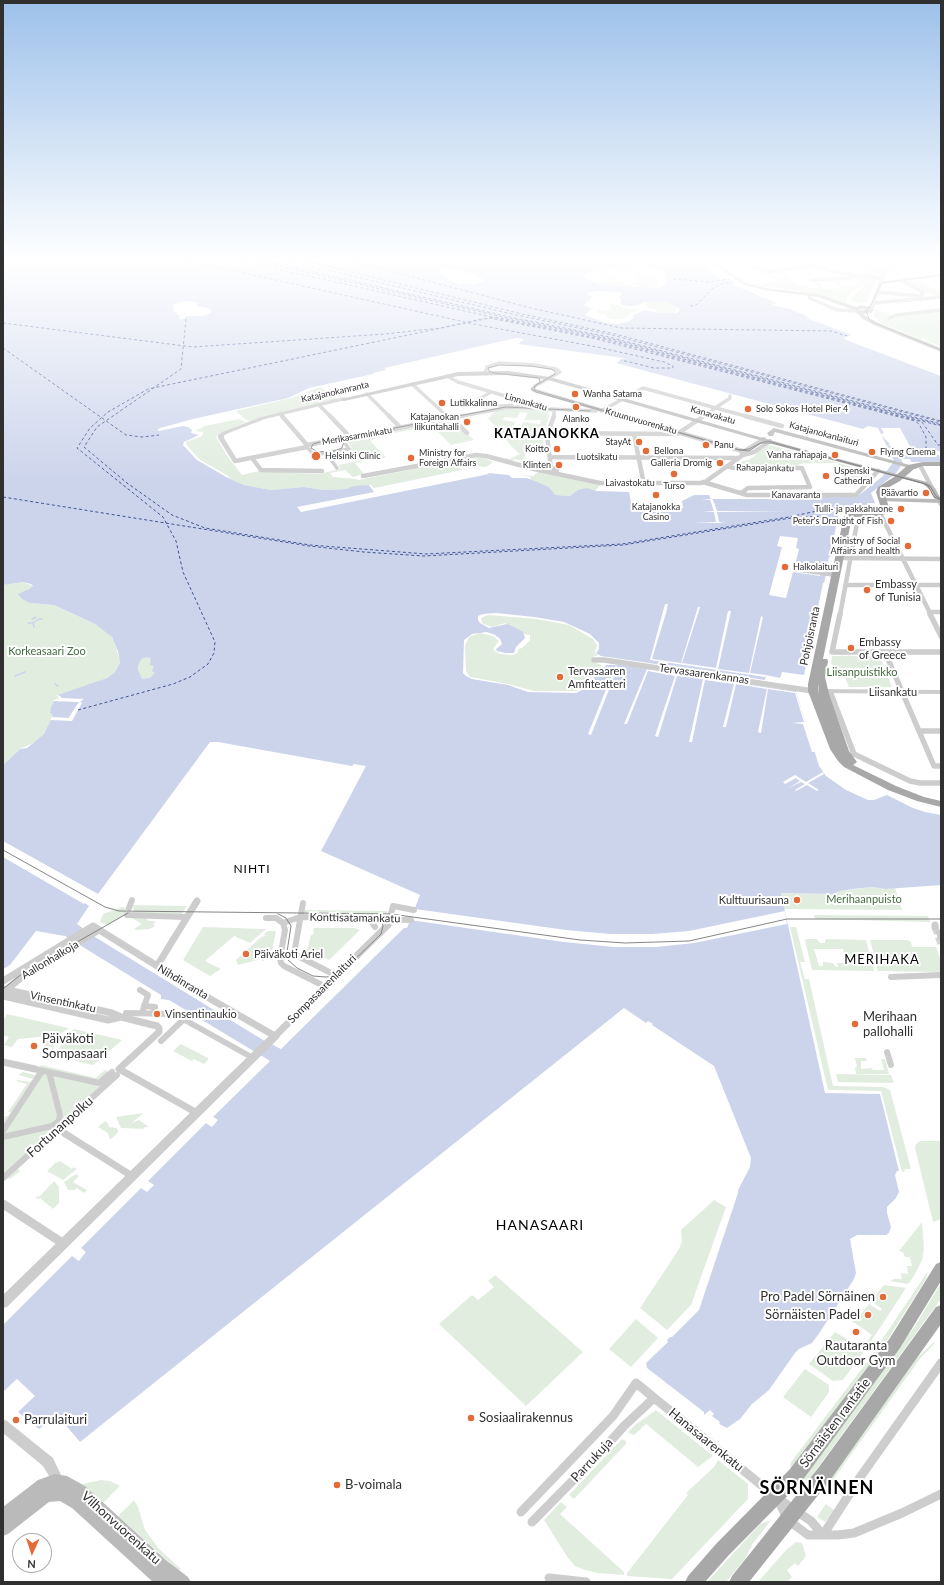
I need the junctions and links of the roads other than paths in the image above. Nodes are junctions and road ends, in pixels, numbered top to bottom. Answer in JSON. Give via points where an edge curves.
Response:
{"nodes":[{"id":1,"x":901,"y":334,"type":"edge"},
{"id":2,"x":903,"y":334,"type":"edge"},
{"id":3,"x":941,"y":350,"type":"edge"},
{"id":4,"x":485,"y":373,"type":"junction"},
{"id":5,"x":447,"y":376,"type":"junction"},
{"id":6,"x":550,"y":379,"type":"junction"},
{"id":7,"x":412,"y":384,"type":"junction"},
{"id":8,"x":491,"y":392,"type":"junction"},
{"id":9,"x":367,"y":394,"type":"junction"},
{"id":10,"x":730,"y":396,"type":"dead end"},
{"id":11,"x":344,"y":399,"type":"joint"},
{"id":12,"x":622,"y":399,"type":"junction"},
{"id":13,"x":520,"y":400,"type":"junction"},
{"id":14,"x":319,"y":405,"type":"junction"},
{"id":15,"x":513,"y":405,"type":"joint"},
{"id":16,"x":716,"y":408,"type":"junction"},
{"id":17,"x":554,"y":410,"type":"junction"},
{"id":18,"x":601,"y":411,"type":"junction"},
{"id":19,"x":609,"y":412,"type":"joint"},
{"id":20,"x":280,"y":414,"type":"junction"},
{"id":21,"x":451,"y":419,"type":"junction"},
{"id":22,"x":698,"y":420,"type":"junction"},
{"id":23,"x":401,"y":428,"type":"junction"},
{"id":24,"x":679,"y":432,"type":"junction"},
{"id":25,"x":467,"y":433,"type":"dead end"},
{"id":26,"x":548,"y":433,"type":"junction"},
{"id":27,"x":774,"y":433,"type":"junction"},
{"id":28,"x":636,"y":434,"type":"junction"},
{"id":29,"x":349,"y":437,"type":"junction"},
{"id":30,"x":307,"y":446,"type":"junction"},
{"id":31,"x":326,"y":453,"type":"junction"},
{"id":32,"x":742,"y":455,"type":"junction"},
{"id":33,"x":638,"y":456,"type":"junction"},
{"id":34,"x":550,"y":457,"type":"junction"},
{"id":35,"x":252,"y":458,"type":"junction"},
{"id":36,"x":236,"y":461,"type":"joint"},
{"id":37,"x":941,"y":465,"type":"edge"},
{"id":38,"x":727,"y":466,"type":"junction"},
{"id":39,"x":916,"y":467,"type":"junction"},
{"id":40,"x":337,"y":468,"type":"dead end"},
{"id":41,"x":322,"y":471,"type":"dead end"},
{"id":42,"x":878,"y":471,"type":"junction"},
{"id":43,"x":829,"y":474,"type":"dead end"},
{"id":44,"x":363,"y":476,"type":"dead end"},
{"id":45,"x":836,"y":476,"type":"dead end"},
{"id":46,"x":895,"y":476,"type":"junction"},
{"id":47,"x":643,"y":480,"type":"junction"},
{"id":48,"x":704,"y":482,"type":"junction"},
{"id":49,"x":932,"y":488,"type":"junction"},
{"id":50,"x":741,"y":493,"type":"junction"},
{"id":51,"x":885,"y":500,"type":"junction"},
{"id":52,"x":940,"y":502,"type":"edge"},
{"id":53,"x":882,"y":517,"type":"junction"},
{"id":54,"x":865,"y":518,"type":"junction"},
{"id":55,"x":850,"y":520,"type":"junction"},
{"id":56,"x":845,"y":558,"type":"junction"},
{"id":57,"x":904,"y":559,"type":"junction"},
{"id":58,"x":941,"y":559,"type":"edge"},
{"id":59,"x":794,"y":569,"type":"dead end"},
{"id":60,"x":831,"y":574,"type":"junction"},
{"id":61,"x":846,"y":585,"type":"junction"},
{"id":62,"x":916,"y":585,"type":"junction"},
{"id":63,"x":941,"y":585,"type":"edge"},
{"id":64,"x":929,"y":612,"type":"junction"},
{"id":65,"x":941,"y":612,"type":"edge"},
{"id":66,"x":941,"y":636,"type":"edge"},
{"id":67,"x":885,"y":652,"type":"junction"},
{"id":68,"x":941,"y":652,"type":"edge"},
{"id":69,"x":594,"y":660,"type":"dead end"},
{"id":70,"x":823,"y":692,"type":"junction"},
{"id":71,"x":902,"y":692,"type":"junction"},
{"id":72,"x":941,"y":692,"type":"edge"},
{"id":73,"x":941,"y":730,"type":"edge"},
{"id":74,"x":919,"y":731,"type":"junction"},
{"id":75,"x":846,"y":755,"type":"junction"},
{"id":76,"x":941,"y":766,"type":"edge"},
{"id":77,"x":941,"y":783,"type":"edge"},
{"id":78,"x":941,"y":797,"type":"edge"},
{"id":79,"x":941,"y":804,"type":"edge"},
{"id":80,"x":132,"y":900,"type":"dead end"},
{"id":81,"x":197,"y":901,"type":"dead end"},
{"id":82,"x":303,"y":903,"type":"dead end"},
{"id":83,"x":130,"y":908,"type":"dead end"},
{"id":84,"x":127,"y":915,"type":"dead end"},
{"id":85,"x":185,"y":917,"type":"dead end"},
{"id":86,"x":300,"y":917,"type":"junction"},
{"id":87,"x":266,"y":918,"type":"dead end"},
{"id":88,"x":369,"y":918,"type":"junction"},
{"id":89,"x":389,"y":922,"type":"junction"},
{"id":90,"x":283,"y":923,"type":"junction"},
{"id":91,"x":375,"y":926,"type":"dead end"},
{"id":92,"x":96,"y":928,"type":"joint"},
{"id":93,"x":941,"y":933,"type":"edge"},
{"id":94,"x":941,"y":938,"type":"edge"},
{"id":95,"x":74,"y":942,"type":"junction"},
{"id":96,"x":156,"y":966,"type":"junction"},
{"id":97,"x":922,"y":973,"type":"dead end"},
{"id":98,"x":333,"y":974,"type":"dead end"},
{"id":99,"x":929,"y":974,"type":"junction"},
{"id":100,"x":941,"y":975,"type":"edge"},
{"id":101,"x":891,"y":977,"type":"dead end"},
{"id":102,"x":3,"y":982,"type":"edge"},
{"id":103,"x":322,"y":985,"type":"dead end"},
{"id":104,"x":140,"y":990,"type":"dead end"},
{"id":105,"x":4,"y":992,"type":"edge"},
{"id":106,"x":144,"y":1006,"type":"junction"},
{"id":107,"x":142,"y":1013,"type":"junction"},
{"id":108,"x":153,"y":1014,"type":"junction"},
{"id":109,"x":124,"y":1015,"type":"junction"},
{"id":110,"x":184,"y":1019,"type":"junction"},
{"id":111,"x":158,"y":1039,"type":"junction"},
{"id":112,"x":272,"y":1039,"type":"junction"},
{"id":113,"x":887,"y":1052,"type":"dead end"},
{"id":114,"x":255,"y":1056,"type":"junction"},
{"id":115,"x":3,"y":1062,"type":"edge"},
{"id":116,"x":891,"y":1065,"type":"dead end"},
{"id":117,"x":42,"y":1071,"type":"junction"},
{"id":118,"x":197,"y":1113,"type":"junction"},
{"id":119,"x":59,"y":1130,"type":"junction"},
{"id":120,"x":3,"y":1131,"type":"edge"},
{"id":121,"x":3,"y":1137,"type":"edge"},
{"id":122,"x":132,"y":1176,"type":"junction"},
{"id":123,"x":3,"y":1178,"type":"edge"},
{"id":124,"x":3,"y":1204,"type":"edge"},
{"id":125,"x":64,"y":1244,"type":"junction"},
{"id":126,"x":941,"y":1268,"type":"edge"},
{"id":127,"x":3,"y":1303,"type":"edge"},
{"id":128,"x":941,"y":1312,"type":"edge"},
{"id":129,"x":941,"y":1364,"type":"edge"},
{"id":130,"x":654,"y":1398,"type":"junction"},
{"id":131,"x":3,"y":1425,"type":"edge"},
{"id":132,"x":55,"y":1488,"type":"junction"},
{"id":133,"x":941,"y":1494,"type":"edge"},
{"id":134,"x":776,"y":1497,"type":"junction"},
{"id":135,"x":521,"y":1512,"type":"dead end"},
{"id":136,"x":792,"y":1515,"type":"junction"},
{"id":137,"x":3,"y":1516,"type":"edge"},
{"id":138,"x":532,"y":1522,"type":"dead end"},
{"id":139,"x":3,"y":1529,"type":"edge"},
{"id":140,"x":823,"y":1535,"type":"junction"},
{"id":141,"x":548,"y":1578,"type":"dead end"},
{"id":142,"x":164,"y":1582,"type":"edge"},
{"id":143,"x":183,"y":1582,"type":"edge"},
{"id":144,"x":586,"y":1582,"type":"edge"},
{"id":145,"x":694,"y":1582,"type":"edge"},
{"id":146,"x":738,"y":1582,"type":"edge"}],
"edges":[{"from":1,"to":3,"type":"main road"},
{"from":2,"to":3,"type":"main road"},
{"from":4,"to":5,"type":"main road","name":"Katajanokanranta"},
{"from":4,"to":6,"type":"main road","name":"Kanavakatu","via":[[521,374]]},
{"from":4,"to":6,"type":"street","via":[[487,367],[499,363],[534,365],[560,372]]},
{"from":5,"to":7,"type":"main road","name":"Katajanokanranta"},
{"from":5,"to":8,"type":"street","name":"Linnankatu"},
{"from":6,"to":12,"type":"main road","name":"Kanavakatu"},
{"from":6,"to":18,"type":"street","name":"Kruunuvuorenkatu","via":[[532,389]]},
{"from":7,"to":9,"type":"main road","name":"Katajanokanranta"},
{"from":7,"to":21,"type":"street"},
{"from":8,"to":13,"type":"street","name":"Linnankatu"},
{"from":8,"to":15,"type":"street","via":[[478,399],[484,407]]},
{"from":9,"to":11,"type":"main road","name":"Katajanokanranta"},
{"from":9,"to":23,"type":"street"},
{"from":10,"to":16,"type":"street"},
{"from":11,"to":14,"type":"street","name":"Katajanokanranta"},
{"from":12,"to":16,"type":"street","name":"Katajanokanlaituri","via":[[643,388]]},
{"from":12,"to":18,"type":"street"},
{"from":12,"to":22,"type":"main road","name":"Kanavakatu"},
{"from":13,"to":15,"type":"street"},
{"from":13,"to":17,"type":"street","name":"Linnankatu"},
{"from":14,"to":20,"type":"street","name":"Katajanokanranta"},
{"from":14,"to":29,"type":"street"},
{"from":16,"to":22,"type":"street"},
{"from":16,"to":27,"type":"street","name":"Katajanokanlaituri"},
{"from":17,"to":18,"type":"street","name":"Linnankatu"},
{"from":17,"to":21,"type":"street","name":"Merikasarminkatu","via":[[509,407]]},
{"from":17,"to":26,"type":"street"},
{"from":18,"to":19,"type":"street","name":"Linnankatu"},
{"from":19,"to":24,"type":"street","name":"Kruunuvuorenkatu"},
{"from":20,"to":30,"type":"street"},
{"from":20,"to":36,"type":"street","name":"Katajanokanranta","via":[[259,419],[221,434]]},
{"from":21,"to":23,"type":"street","name":"Merikasarminkatu"},
{"from":21,"to":25,"type":"street"},
{"from":22,"to":24,"type":"street"},
{"from":22,"to":27,"type":"main road","name":"Kanavakatu"},
{"from":23,"to":29,"type":"street","name":"Merikasarminkatu"},
{"from":24,"to":28,"type":"street"},
{"from":24,"to":32,"type":"street","name":"Kruunuvuorenkatu"},
{"from":26,"to":28,"type":"street"},
{"from":26,"to":34,"type":"street"},
{"from":27,"to":32,"type":"street"},
{"from":27,"to":32,"type":"street","via":[[750,453]]},
{"from":27,"to":39,"type":"main road","name":"Katajanokanlaituri"},
{"from":27,"to":42,"type":"main road","name":"Kanavakatu"},
{"from":28,"to":33,"type":"street"},
{"from":29,"to":30,"type":"street","name":"Merikasarminkatu"},
{"from":29,"to":31,"type":"street","via":[[344,442],[349,448]]},
{"from":30,"to":31,"type":"street","via":[[314,455]]},
{"from":30,"to":35,"type":"street","name":"Merikasarminkatu"},
{"from":31,"to":40,"type":"street"},
{"from":32,"to":33,"type":"street","name":"Luotsikatu"},
{"from":32,"to":38,"type":"street"},
{"from":33,"to":34,"type":"street","name":"Luotsikatu"},
{"from":33,"to":47,"type":"street"},
{"from":34,"to":47,"type":"street","name":"Laivastokatu","via":[[552,469],[601,480]]},
{"from":35,"to":36,"type":"street","name":"Merikasarminkatu"},
{"from":35,"to":41,"type":"street","via":[[261,470]]},
{"from":37,"to":39,"type":"main road"},
{"from":38,"to":48,"type":"street"},
{"from":38,"to":50,"type":"street","name":"Rahapajankatu","via":[[802,468],[810,488],[748,488]]},
{"from":39,"to":46,"type":"main road"},
{"from":39,"to":49,"type":"street"},
{"from":42,"to":46,"type":"main road","name":"Kanavakatu"},
{"from":42,"to":50,"type":"street","name":"Kanavaranta","via":[[856,495]]},
{"from":43,"to":45,"type":"street"},
{"from":44,"to":48,"type":"street","name":"Laivastokatu","via":[[476,455],[600,483]]},
{"from":46,"to":49,"type":"main road","name":"Kanavakatu"},
{"from":46,"to":51,"type":"main road","via":[[884,492]]},
{"from":47,"to":48,"type":"street","name":"Laivastokatu"},
{"from":48,"to":50,"type":"street","name":"Kanavaranta"},
{"from":49,"to":52,"type":"main road"},
{"from":51,"to":52,"type":"main road"},
{"from":51,"to":53,"type":"main road","via":[[891,512]]},
{"from":51,"to":55,"type":"main road","via":[[885,510],[882,513],[851,515]]},
{"from":53,"to":54,"type":"main road"},
{"from":53,"to":57,"type":"street"},
{"from":54,"to":55,"type":"main road"},
{"from":54,"to":56,"type":"street","name":"Pohjoisranta","via":[[857,523]]},
{"from":55,"to":56,"type":"main road","name":"Pohjoisranta"},
{"from":56,"to":57,"type":"street"},
{"from":56,"to":60,"type":"main road","name":"Pohjoisranta"},
{"from":56,"to":61,"type":"street","name":"Pohjoisranta"},
{"from":56,"to":70,"type":"main road","name":"Pohjoisranta","via":[[823,663]]},
{"from":57,"to":58,"type":"street"},
{"from":57,"to":62,"type":"street"},
{"from":59,"to":60,"type":"street"},
{"from":60,"to":70,"type":"main road","name":"Pohjoisranta","via":[[813,677]]},
{"from":61,"to":62,"type":"street"},
{"from":61,"to":67,"type":"street","name":"Pohjoisranta","via":[[832,652]]},
{"from":62,"to":63,"type":"street"},
{"from":62,"to":64,"type":"street"},
{"from":64,"to":65,"type":"street"},
{"from":64,"to":66,"type":"street"},
{"from":67,"to":68,"type":"street"},
{"from":67,"to":71,"type":"street"},
{"from":69,"to":70,"type":"street","name":"Tervasaarenkannas"},
{"from":70,"to":71,"type":"street","name":"Liisankatu"},
{"from":70,"to":75,"type":"main road","name":"Pohjoisranta"},
{"from":71,"to":72,"type":"street","name":"Liisankatu"},
{"from":71,"to":74,"type":"street"},
{"from":73,"to":74,"type":"street"},
{"from":74,"to":76,"type":"street","via":[[934,766]]},
{"from":75,"to":77,"type":"street","via":[[910,781]]},
{"from":75,"to":78,"type":"main road","via":[[861,768],[913,790]]},
{"from":75,"to":79,"type":"main road","via":[[847,765],[868,778],[907,795]]},
{"from":80,"to":83,"type":"street"},
{"from":81,"to":96,"type":"street"},
{"from":82,"to":86,"type":"street"},
{"from":84,"to":85,"type":"street"},
{"from":86,"to":88,"type":"street","name":"Konttisatamankatu"},
{"from":86,"to":90,"type":"street"},
{"from":86,"to":98,"type":"street","via":[[294,954]]},
{"from":87,"to":90,"type":"street","via":[[276,918]]},
{"from":88,"to":89,"type":"street","name":"Konttisatamankatu"},
{"from":88,"to":91,"type":"street"},
{"from":89,"to":89,"type":"street","name":"Konttisatamankatu","via":[[393,906],[413,910],[409,919]]},
{"from":89,"to":112,"type":"street","name":"Sompasaarenlaituri"},
{"from":90,"to":103,"type":"street","via":[[285,930],[281,963]]},
{"from":92,"to":95,"type":"street","name":"Aallonhalkoja"},
{"from":92,"to":96,"type":"street","name":"Nihdinranta"},
{"from":93,"to":94,"type":"street"},
{"from":95,"to":102,"type":"street","name":"Aallonhalkoja","via":[[13,974]]},
{"from":95,"to":105,"type":"street","name":"Aallonhalkoja","via":[[24,975]]},
{"from":96,"to":112,"type":"street","name":"Nihdinranta"},
{"from":97,"to":99,"type":"street"},
{"from":99,"to":100,"type":"street"},
{"from":99,"to":101,"type":"street","via":[[920,977]]},
{"from":104,"to":106,"type":"street","via":[[148,995]]},
{"from":105,"to":109,"type":"street","name":"Vinsentinkatu","via":[[108,1020]]},
{"from":106,"to":107,"type":"street"},
{"from":106,"to":108,"type":"street","via":[[156,1006]]},
{"from":107,"to":108,"type":"street"},
{"from":107,"to":109,"type":"street"},
{"from":108,"to":110,"type":"street","via":[[174,1014]]},
{"from":109,"to":111,"type":"street","name":"Vinsentinkatu","via":[[157,1026],[160,1030]]},
{"from":110,"to":111,"type":"street"},
{"from":110,"to":114,"type":"street"},
{"from":111,"to":118,"type":"street","via":[[119,1069]]},
{"from":112,"to":114,"type":"street","name":"Sompasaarenlaituri"},
{"from":113,"to":116,"type":"street"},
{"from":114,"to":118,"type":"street","name":"Sompasaarenlaituri"},
{"from":115,"to":117,"type":"street"},
{"from":117,"to":119,"type":"street","via":[[60,1115]]},
{"from":117,"to":119,"type":"street","name":"Fortunanpolku","via":[[99,1083],[114,1073]]},
{"from":117,"to":120,"type":"street"},
{"from":118,"to":122,"type":"street","name":"Sompasaarenlaituri"},
{"from":119,"to":121,"type":"street"},
{"from":119,"to":122,"type":"street"},
{"from":119,"to":123,"type":"street","name":"Fortunanpolku"},
{"from":122,"to":125,"type":"street","name":"Sompasaarenlaituri"},
{"from":124,"to":125,"type":"street"},
{"from":125,"to":127,"type":"street","name":"Sompasaarenlaituri"},
{"from":126,"to":134,"type":"main road","name":"Sörnäisten rantatie","via":[[895,1343],[799,1472]]},
{"from":128,"to":136,"type":"main road","name":"Sörnäisten rantatie"},
{"from":129,"to":140,"type":"street","via":[[860,1476]]},
{"from":130,"to":134,"type":"street","name":"Hanasaarenkatu"},
{"from":130,"to":135,"type":"street","name":"Hanasaarenkatu","via":[[636,1383],[613,1416]]},
{"from":130,"to":138,"type":"street","name":"Parrukuja"},
{"from":131,"to":132,"type":"street","via":[[48,1462],[53,1469]]},
{"from":132,"to":137,"type":"main road","via":[[43,1484]]},
{"from":132,"to":139,"type":"main road"},
{"from":132,"to":142,"type":"main road","name":"Vilhonvuorenkatu","via":[[78,1503]]},
{"from":132,"to":143,"type":"main road","name":"Vilhonvuorenkatu","via":[[67,1483],[80,1491]]},
{"from":133,"to":140,"type":"street","via":[[854,1533]]},
{"from":134,"to":136,"type":"street"},
{"from":134,"to":145,"type":"main road","name":"Sörnäisten rantatie","via":[[722,1550]]},
{"from":136,"to":140,"type":"street","via":[[808,1535]]},
{"from":136,"to":146,"type":"main road","name":"Sörnäisten rantatie"},
{"from":141,"to":144,"type":"street"}]}
